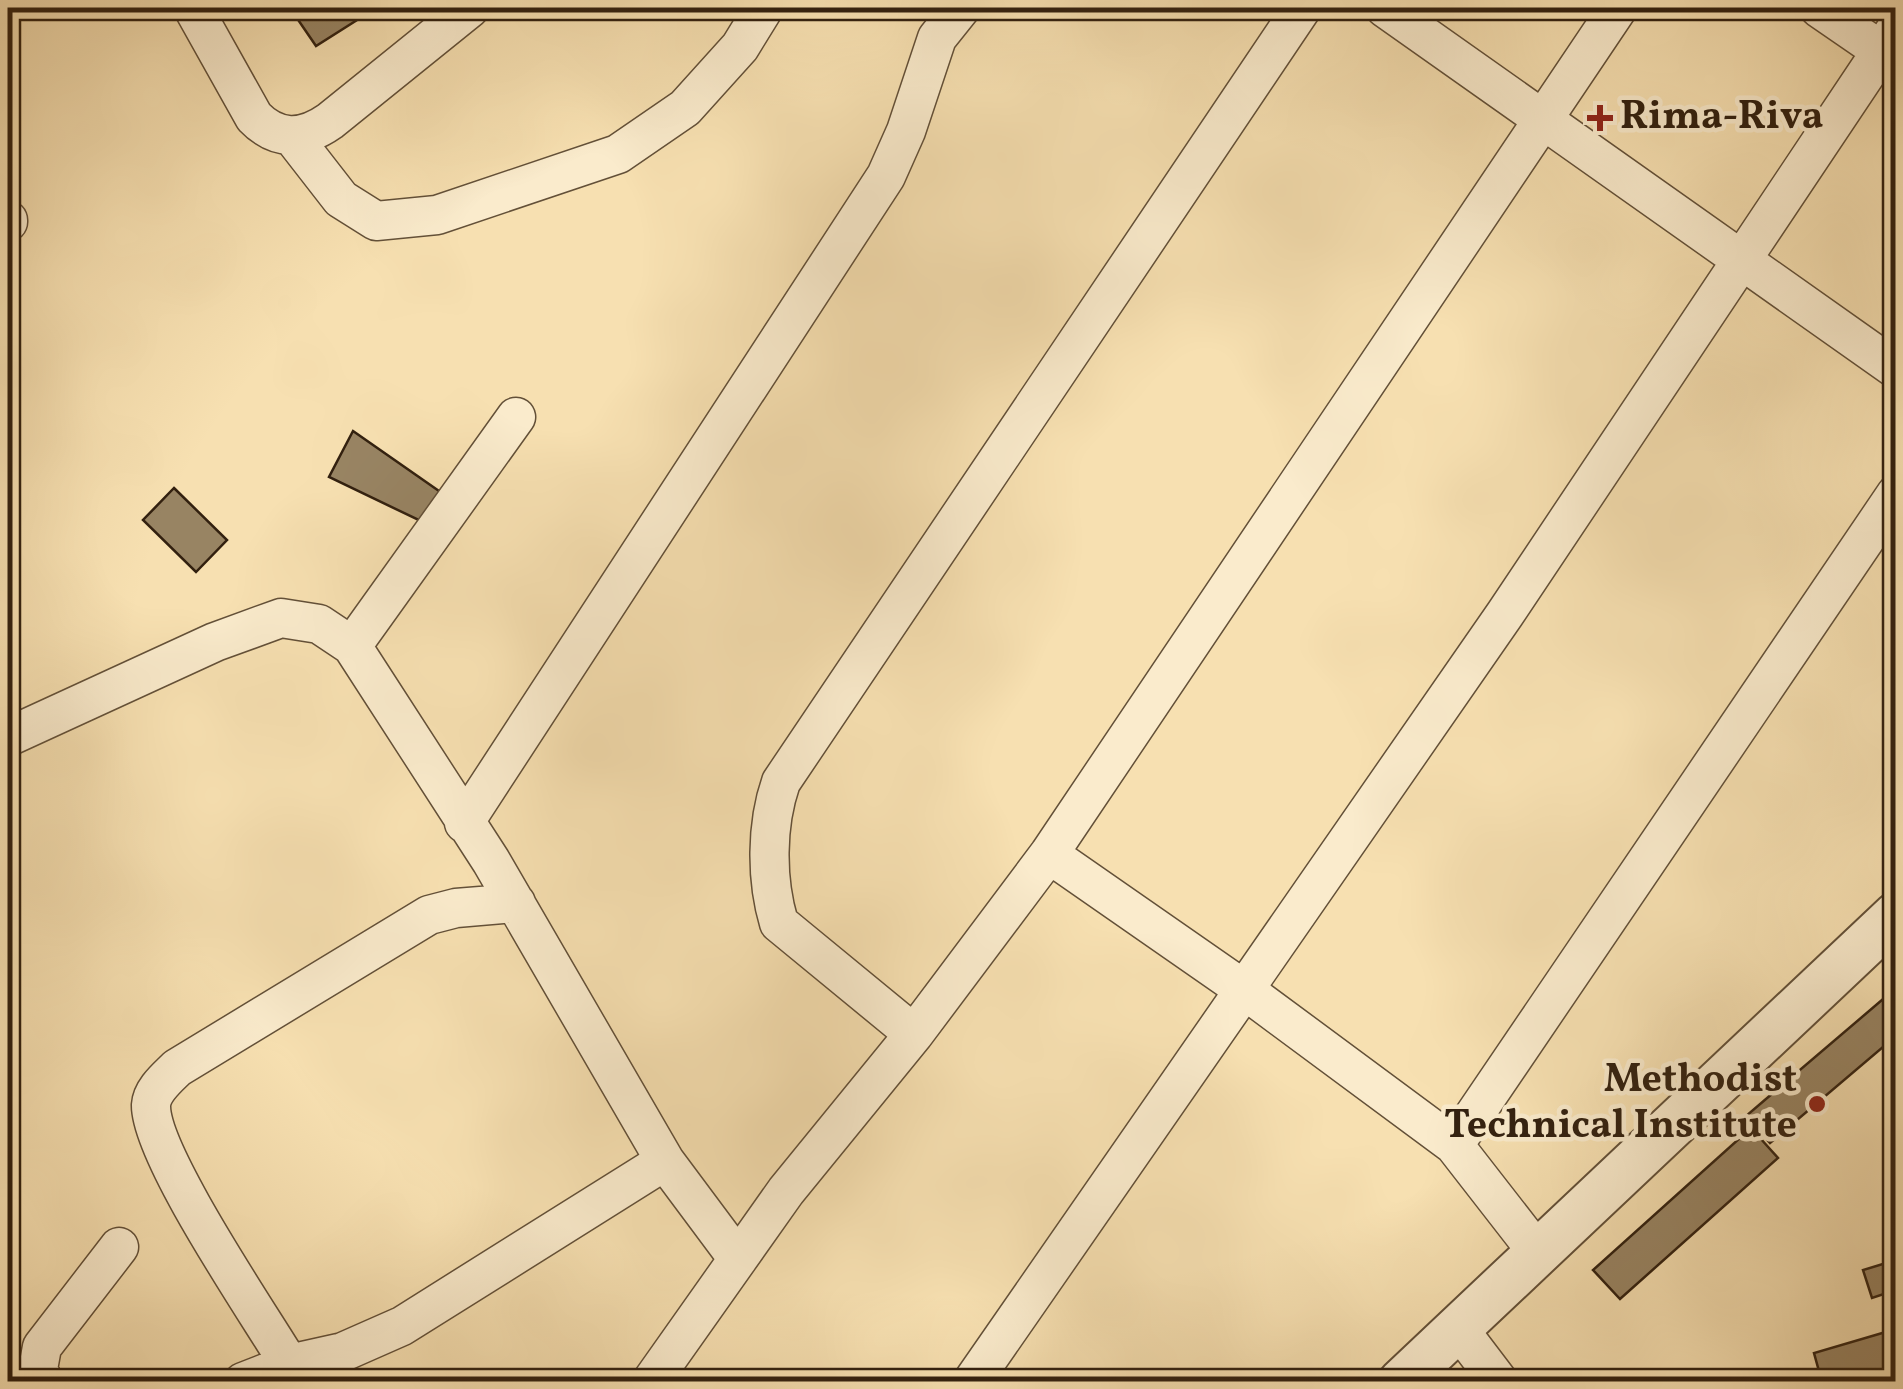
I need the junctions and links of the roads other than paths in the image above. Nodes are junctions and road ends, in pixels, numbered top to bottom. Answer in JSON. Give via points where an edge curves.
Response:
{"nodes":[{"id":1,"x":193,"y":8,"type":"edge"},
{"id":2,"x":470,"y":8,"type":"edge"},
{"id":3,"x":764,"y":8,"type":"edge"},
{"id":4,"x":961,"y":8,"type":"edge"},
{"id":5,"x":1302,"y":8,"type":"edge"},
{"id":6,"x":1385,"y":8,"type":"edge"},
{"id":7,"x":1618,"y":8,"type":"edge"},
{"id":8,"x":1819,"y":8,"type":"edge"},
{"id":9,"x":1891,"y":47,"type":"edge"},
{"id":10,"x":1545,"y":119,"type":"junction"},
{"id":11,"x":292,"y":136,"type":"junction"},
{"id":12,"x":1743,"y":262,"type":"junction"},
{"id":13,"x":1896,"y":369,"type":"edge"},
{"id":14,"x":516,"y":418,"type":"dead end"},
{"id":15,"x":1896,"y":494,"type":"edge"},
{"id":16,"x":352,"y":646,"type":"junction"},
{"id":17,"x":8,"y":736,"type":"edge"},
{"id":18,"x":464,"y":823,"type":"junction"},
{"id":19,"x":1049,"y":854,"type":"junction"},
{"id":20,"x":516,"y":903,"type":"junction"},
{"id":21,"x":1896,"y":915,"type":"edge"},
{"id":22,"x":1246,"y":991,"type":"junction"},
{"id":23,"x":914,"y":1034,"type":"junction"},
{"id":24,"x":1454,"y":1145,"type":"junction"},
{"id":25,"x":665,"y":1162,"type":"junction"},
{"id":26,"x":119,"y":1247,"type":"dead end"},
{"id":27,"x":1538,"y":1253,"type":"junction"},
{"id":28,"x":738,"y":1259,"type":"junction"},
{"id":29,"x":1458,"y":1328,"type":"junction"},
{"id":30,"x":289,"y":1364,"type":"junction"},
{"id":31,"x":44,"y":1382,"type":"edge"},
{"id":32,"x":242,"y":1382,"type":"edge"},
{"id":33,"x":651,"y":1382,"type":"edge"},
{"id":34,"x":972,"y":1382,"type":"edge"},
{"id":35,"x":1401,"y":1382,"type":"edge"},
{"id":36,"x":1499,"y":1382,"type":"edge"}],
"edges":[{"from":1,"to":11,"type":"street","via":[[254,117],[268,132]]},
{"from":2,"to":11,"type":"street","via":[[321,128]]},
{"from":3,"to":11,"type":"street","via":[[740,47],[686,108],[618,154],[437,215],[376,221],[341,200]]},
{"from":4,"to":18,"type":"street","via":[[937,38],[886,176]]},
{"from":5,"to":23,"type":"street","via":[[781,782],[771,809],[771,898],[778,923]]},
{"from":6,"to":10,"type":"street"},
{"from":7,"to":10,"type":"street"},
{"from":8,"to":9,"type":"street"},
{"from":9,"to":12,"type":"street"},
{"from":10,"to":12,"type":"street"},
{"from":10,"to":19,"type":"street"},
{"from":12,"to":13,"type":"street"},
{"from":12,"to":22,"type":"street"},
{"from":14,"to":16,"type":"street"},
{"from":15,"to":24,"type":"street"},
{"from":16,"to":17,"type":"street","via":[[319,624],[282,618]]},
{"from":16,"to":18,"type":"street"},
{"from":18,"to":20,"type":"street"},
{"from":19,"to":22,"type":"street"},
{"from":19,"to":23,"type":"street"},
{"from":20,"to":25,"type":"street"},
{"from":20,"to":30,"type":"street","via":[[429,915],[177,1068],[153,1096],[160,1144]]},
{"from":21,"to":27,"type":"street"},
{"from":22,"to":24,"type":"street"},
{"from":22,"to":34,"type":"street"},
{"from":23,"to":28,"type":"street"},
{"from":24,"to":27,"type":"street"},
{"from":25,"to":28,"type":"street"},
{"from":25,"to":30,"type":"street","via":[[402,1326],[343,1352]]},
{"from":26,"to":31,"type":"street","via":[[42,1347],[38,1369]]},
{"from":27,"to":29,"type":"street"},
{"from":28,"to":33,"type":"street"},
{"from":29,"to":35,"type":"street"},
{"from":29,"to":36,"type":"street"},
{"from":30,"to":32,"type":"street"}]}
